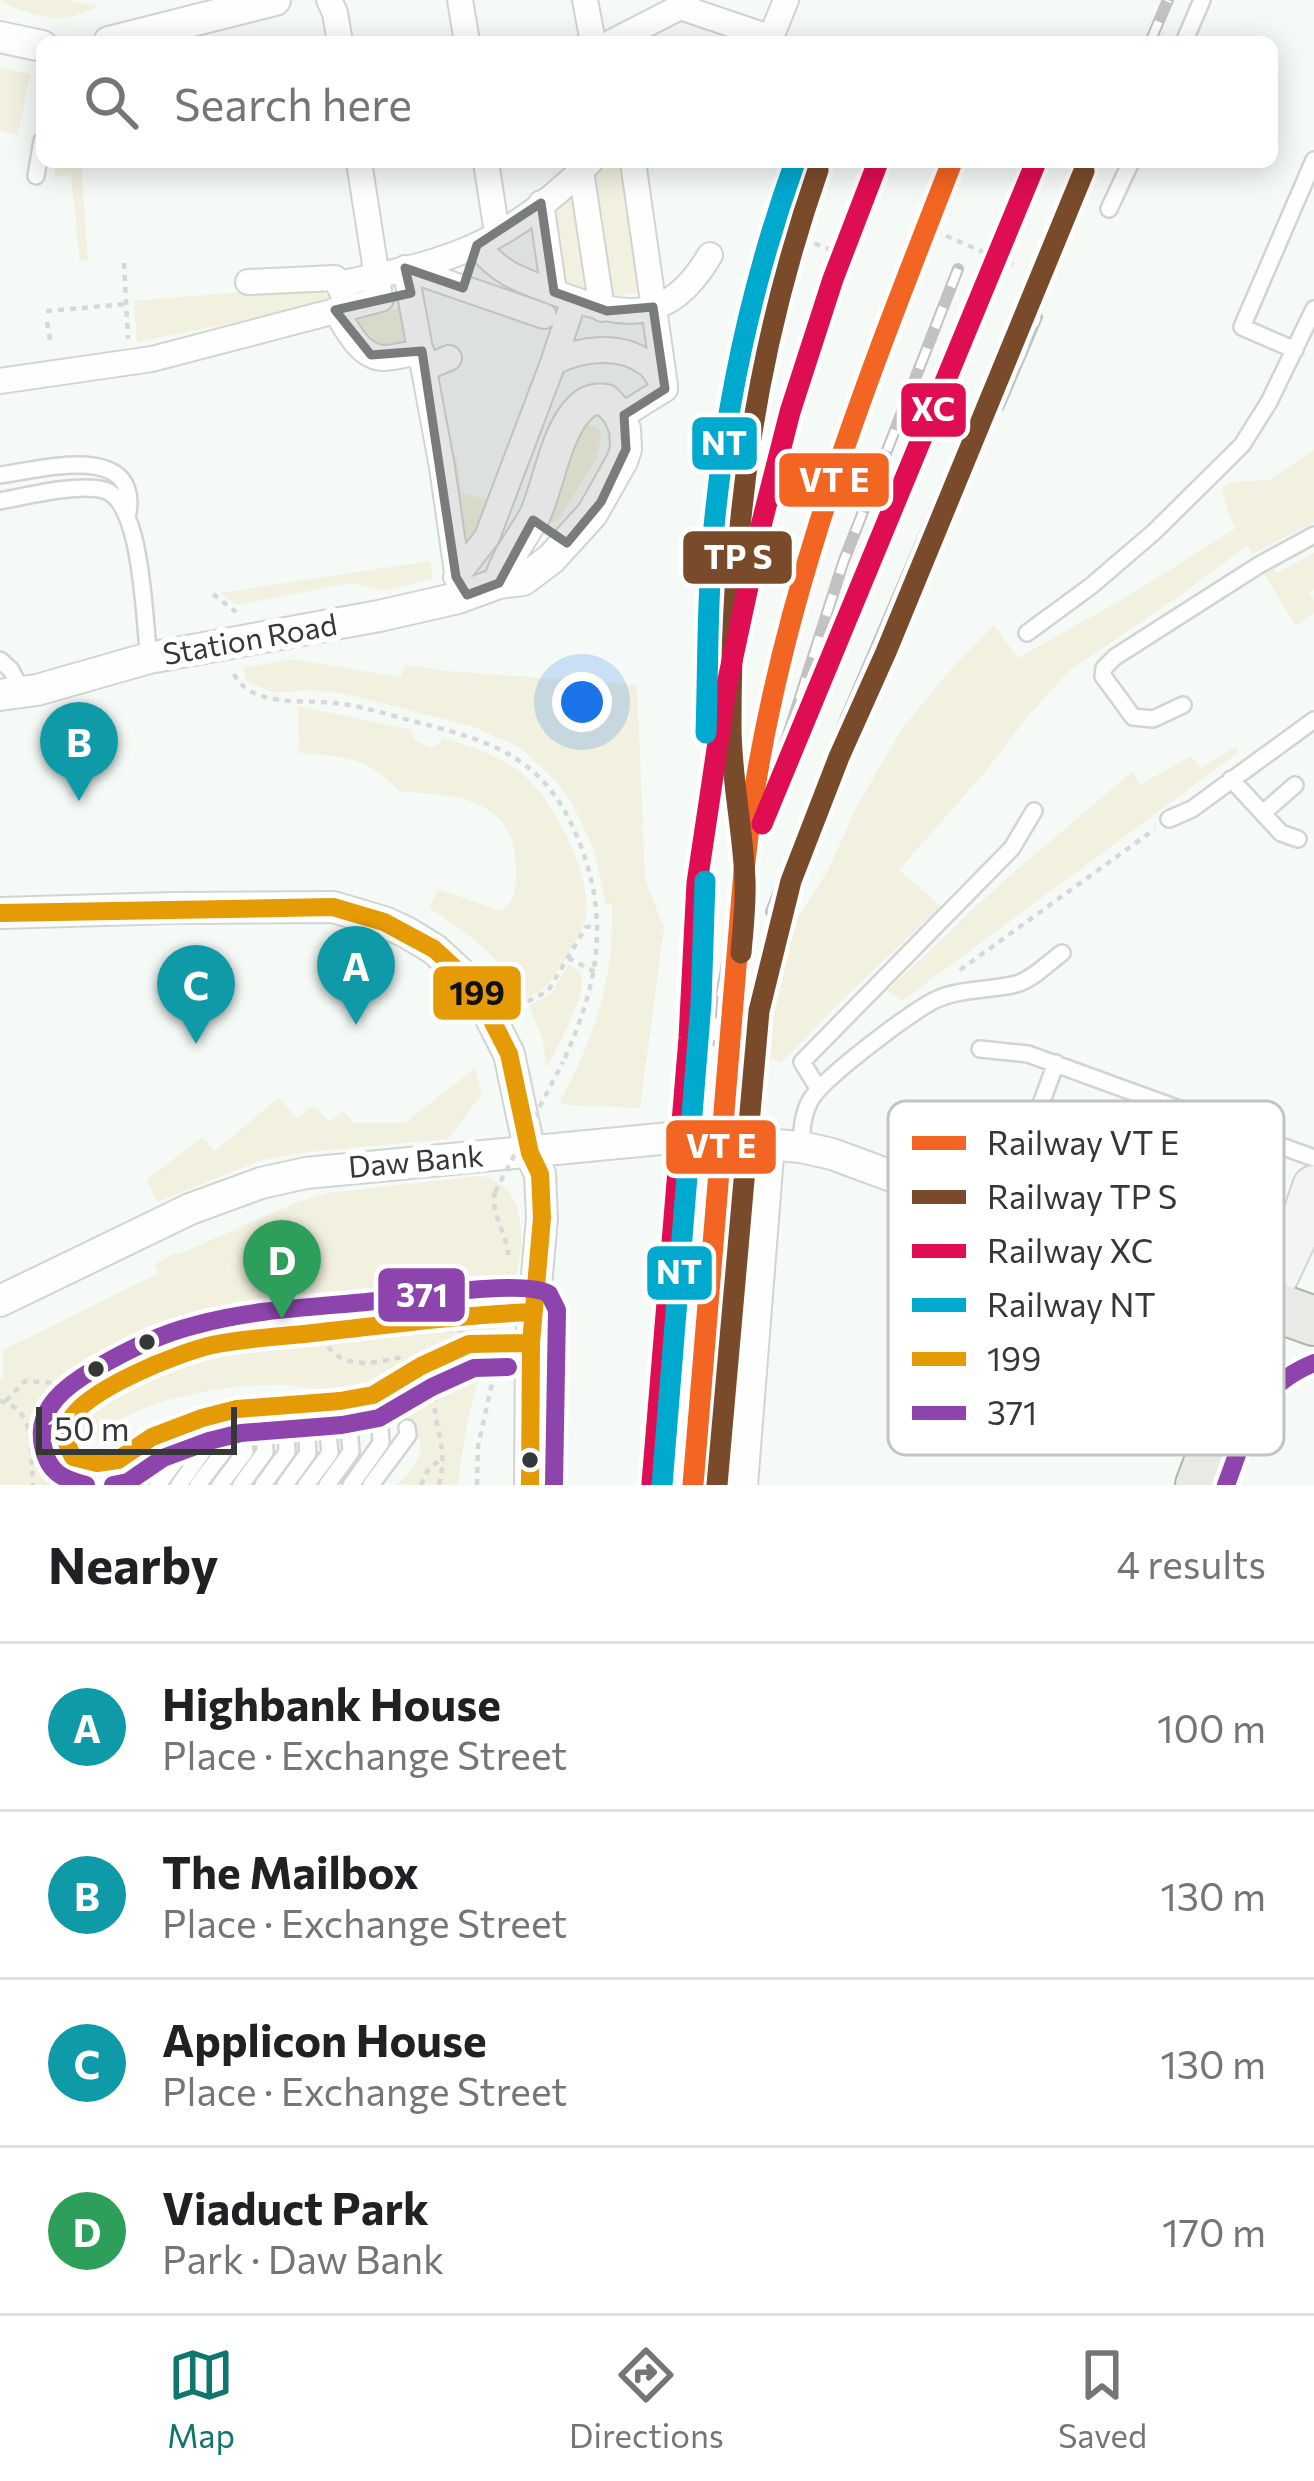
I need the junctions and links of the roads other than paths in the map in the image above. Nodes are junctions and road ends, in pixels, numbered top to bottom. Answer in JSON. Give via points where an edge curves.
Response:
{"nodes":[{"id":1,"x":329,"y":0,"type":"edge"},
{"id":2,"x":460,"y":0,"type":"edge"},
{"id":3,"x":585,"y":0,"type":"edge"},
{"id":4,"x":786,"y":0,"type":"edge"},
{"id":5,"x":1202,"y":0,"type":"edge"},
{"id":6,"x":258,"y":2,"type":"edge"},
{"id":7,"x":684,"y":3,"type":"edge"},
{"id":8,"x":131,"y":36,"type":"edge"},
{"id":9,"x":339,"y":36,"type":"edge"},
{"id":10,"x":466,"y":36,"type":"edge"},
{"id":11,"x":592,"y":36,"type":"edge"},
{"id":12,"x":624,"y":36,"type":"edge"},
{"id":13,"x":761,"y":36,"type":"edge"},
{"id":14,"x":772,"y":36,"type":"edge"},
{"id":15,"x":1187,"y":36,"type":"edge"},
{"id":16,"x":0,"y":38,"type":"edge"},
{"id":17,"x":36,"y":45,"type":"edge"},
{"id":18,"x":1314,"y":160,"type":"edge"},
{"id":19,"x":37,"y":168,"type":"edge"},
{"id":20,"x":360,"y":168,"type":"edge"},
{"id":21,"x":486,"y":168,"type":"edge"},
{"id":22,"x":583,"y":168,"type":"edge"},
{"id":23,"x":585,"y":168,"type":"edge"},
{"id":24,"x":634,"y":168,"type":"edge"},
{"id":25,"x":1128,"y":168,"type":"edge"},
{"id":26,"x":36,"y":176,"type":"dead end"},
{"id":27,"x":541,"y":203,"type":"junction"},
{"id":28,"x":1109,"y":209,"type":"dead end"},
{"id":29,"x":487,"y":239,"type":"junction"},
{"id":30,"x":703,"y":254,"type":"dead end"},
{"id":31,"x":408,"y":280,"type":"junction"},
{"id":32,"x":248,"y":282,"type":"dead end"},
{"id":33,"x":379,"y":288,"type":"junction"},
{"id":34,"x":463,"y":288,"type":"junction"},
{"id":35,"x":341,"y":300,"type":"junction"},
{"id":36,"x":653,"y":307,"type":"junction"},
{"id":37,"x":602,"y":309,"type":"junction"},
{"id":38,"x":1314,"y":309,"type":"edge"},
{"id":39,"x":559,"y":310,"type":"junction"},
{"id":40,"x":1295,"y":350,"type":"junction"},
{"id":41,"x":432,"y":360,"type":"junction"},
{"id":42,"x":553,"y":363,"type":"junction"},
{"id":43,"x":0,"y":381,"type":"edge"},
{"id":44,"x":665,"y":389,"type":"junction"},
{"id":45,"x":620,"y":417,"type":"junction"},
{"id":46,"x":0,"y":475,"type":"edge"},
{"id":47,"x":0,"y":501,"type":"edge"},
{"id":48,"x":128,"y":516,"type":"junction"},
{"id":49,"x":532,"y":520,"type":"junction"},
{"id":50,"x":1314,"y":535,"type":"edge"},
{"id":51,"x":567,"y":543,"type":"junction"},
{"id":52,"x":499,"y":583,"type":"junction"},
{"id":53,"x":462,"y":586,"type":"junction"},
{"id":54,"x":1027,"y":633,"type":"dead end"},
{"id":55,"x":149,"y":658,"type":"junction"},
{"id":56,"x":0,"y":660,"type":"edge"},
{"id":57,"x":11,"y":694,"type":"edge"},
{"id":58,"x":1183,"y":705,"type":"dead end"},
{"id":59,"x":1314,"y":720,"type":"edge"},
{"id":60,"x":1231,"y":779,"type":"junction"},
{"id":61,"x":1295,"y":785,"type":"dead end"},
{"id":62,"x":1034,"y":811,"type":"dead end"},
{"id":63,"x":1263,"y":813,"type":"junction"},
{"id":64,"x":1169,"y":819,"type":"road end"},
{"id":65,"x":1298,"y":839,"type":"dead end"},
{"id":66,"x":0,"y":914,"type":"edge"},
{"id":67,"x":1062,"y":953,"type":"dead end"},
{"id":68,"x":980,"y":1049,"type":"dead end"},
{"id":69,"x":1056,"y":1063,"type":"junction"},
{"id":70,"x":818,"y":1088,"type":"junction"},
{"id":71,"x":1042,"y":1101,"type":"edge"},
{"id":72,"x":1159,"y":1101,"type":"edge"},
{"id":73,"x":770,"y":1143,"type":"junction"},
{"id":74,"x":801,"y":1147,"type":"junction"},
{"id":75,"x":1284,"y":1147,"type":"edge"},
{"id":76,"x":530,"y":1153,"type":"junction"},
{"id":77,"x":1314,"y":1158,"type":"edge"},
{"id":78,"x":888,"y":1174,"type":"edge"},
{"id":79,"x":1310,"y":1224,"type":"edge"},
{"id":80,"x":1284,"y":1269,"type":"edge"},
{"id":81,"x":0,"y":1301,"type":"edge"},
{"id":82,"x":1284,"y":1311,"type":"edge"},
{"id":83,"x":1314,"y":1322,"type":"edge"},
{"id":84,"x":524,"y":1324,"type":"junction"},
{"id":85,"x":1314,"y":1339,"type":"edge"},
{"id":86,"x":495,"y":1348,"type":"road end"},
{"id":87,"x":1284,"y":1350,"type":"edge"},
{"id":88,"x":337,"y":1401,"type":"junction"},
{"id":89,"x":304,"y":1403,"type":"junction"},
{"id":90,"x":285,"y":1404,"type":"junction"},
{"id":91,"x":263,"y":1406,"type":"junction"},
{"id":92,"x":242,"y":1408,"type":"junction"},
{"id":93,"x":379,"y":1409,"type":"dead end"},
{"id":94,"x":210,"y":1415,"type":"junction"},
{"id":95,"x":182,"y":1425,"type":"junction"},
{"id":96,"x":407,"y":1428,"type":"dead end"},
{"id":97,"x":158,"y":1434,"type":"junction"},
{"id":98,"x":1211,"y":1455,"type":"edge"},
{"id":99,"x":97,"y":1463,"type":"dead end"},
{"id":100,"x":120,"y":1485,"type":"edge"},
{"id":101,"x":137,"y":1485,"type":"edge"},
{"id":102,"x":158,"y":1485,"type":"edge"},
{"id":103,"x":179,"y":1485,"type":"edge"},
{"id":104,"x":198,"y":1485,"type":"edge"},
{"id":105,"x":220,"y":1485,"type":"edge"},
{"id":106,"x":241,"y":1485,"type":"edge"},
{"id":107,"x":263,"y":1485,"type":"edge"},
{"id":108,"x":285,"y":1485,"type":"edge"},
{"id":109,"x":306,"y":1485,"type":"edge"},
{"id":110,"x":327,"y":1485,"type":"edge"},
{"id":111,"x":350,"y":1485,"type":"edge"},
{"id":112,"x":371,"y":1485,"type":"edge"},
{"id":113,"x":530,"y":1485,"type":"edge"},
{"id":114,"x":742,"y":1485,"type":"edge"},
{"id":115,"x":1200,"y":1485,"type":"edge"}],
"edges":[{"from":1,"to":9,"type":"street"},
{"from":2,"to":10,"type":"street"},
{"from":3,"to":11,"type":"street"},
{"from":4,"to":14,"type":"street"},
{"from":5,"to":15,"type":"lane"},
{"from":6,"to":8,"type":"street"},
{"from":7,"to":12,"type":"street"},
{"from":7,"to":13,"type":"street"},
{"from":16,"to":17,"type":"street"},
{"from":18,"to":40,"type":"lane","via":[[1242,327]]},
{"from":19,"to":26,"type":"lane"},
{"from":20,"to":33,"type":"street"},
{"from":21,"to":29,"type":"street"},
{"from":22,"to":27,"type":"street"},
{"from":23,"to":37,"type":"street"},
{"from":24,"to":36,"type":"street"},
{"from":25,"to":28,"type":"lane"},
{"from":27,"to":29,"type":"street"},
{"from":27,"to":39,"type":"street"},
{"from":29,"to":31,"type":"street"},
{"from":29,"to":34,"type":"street"},
{"from":29,"to":39,"type":"street","via":[[492,263]]},
{"from":30,"to":36,"type":"street","via":[[673,299]]},
{"from":31,"to":33,"type":"street"},
{"from":31,"to":34,"type":"street"},
{"from":31,"to":41,"type":"street"},
{"from":32,"to":35,"type":"street","via":[[335,278]]},
{"from":33,"to":35,"type":"street"},
{"from":34,"to":39,"type":"street"},
{"from":35,"to":41,"type":"street","via":[[371,355]]},
{"from":35,"to":43,"type":"street","via":[[152,359]]},
{"from":36,"to":37,"type":"street"},
{"from":36,"to":44,"type":"street"},
{"from":37,"to":39,"type":"street"},
{"from":38,"to":40,"type":"lane"},
{"from":39,"to":42,"type":"street"},
{"from":40,"to":54,"type":"lane","via":[[1242,445],[1123,559]]},
{"from":41,"to":53,"type":"street"},
{"from":42,"to":44,"type":"street","via":[[591,350],[628,354],[648,364]]},
{"from":42,"to":53,"type":"street"},
{"from":44,"to":45,"type":"street"},
{"from":45,"to":49,"type":"street","via":[[598,398],[576,411]]},
{"from":45,"to":51,"type":"street","name":"Station Road","via":[[622,461]]},
{"from":46,"to":48,"type":"lane","via":[[106,469],[126,484]]},
{"from":47,"to":48,"type":"lane","via":[[98,489]]},
{"from":48,"to":55,"type":"lane"},
{"from":49,"to":51,"type":"street"},
{"from":49,"to":52,"type":"street"},
{"from":50,"to":58,"type":"lane","via":[[1104,668],[1133,717],[1153,719]]},
{"from":51,"to":52,"type":"street","name":"Station Road","via":[[523,580]]},
{"from":52,"to":53,"type":"street","name":"Station Road"},
{"from":53,"to":55,"type":"street","name":"Station Road","via":[[328,627]]},
{"from":55,"to":57,"type":"street","name":"Station Road"},
{"from":56,"to":57,"type":"lane","via":[[11,670]]},
{"from":59,"to":60,"type":"lane"},
{"from":60,"to":63,"type":"lane"},
{"from":60,"to":64,"type":"lane"},
{"from":61,"to":63,"type":"lane"},
{"from":62,"to":70,"type":"lane","via":[[1012,848],[802,1062]]},
{"from":63,"to":65,"type":"lane"},
{"from":66,"to":76,"type":"street","via":[[305,906],[384,922],[434,950],[480,997],[509,1054]]},
{"from":67,"to":70,"type":"lane","via":[[1021,983],[934,1000]]},
{"from":68,"to":69,"type":"lane"},
{"from":69,"to":71,"type":"lane"},
{"from":69,"to":72,"type":"lane"},
{"from":70,"to":74,"type":"lane","via":[[803,1118]]},
{"from":73,"to":74,"type":"street","name":"Daw Bank"},
{"from":73,"to":76,"type":"street","name":"Daw Bank","via":[[681,1137]]},
{"from":73,"to":114,"type":"street"},
{"from":74,"to":78,"type":"street","name":"Daw Bank"},
{"from":75,"to":77,"type":"lane"},
{"from":76,"to":81,"type":"street","name":"Daw Bank","via":[[306,1173],[232,1192]]},
{"from":76,"to":84,"type":"street","via":[[540,1174],[542,1218]]},
{"from":79,"to":80,"type":"main road"},
{"from":82,"to":83,"type":"main road"},
{"from":84,"to":86,"type":"lane"},
{"from":84,"to":113,"type":"street"},
{"from":85,"to":87,"type":"main road"},
{"from":88,"to":89,"type":"lane"},
{"from":88,"to":109,"type":"lane","via":[[329,1453]]},
{"from":88,"to":110,"type":"lane","via":[[351,1452]]},
{"from":89,"to":90,"type":"lane"},
{"from":89,"to":108,"type":"lane","via":[[308,1453]]},
{"from":90,"to":91,"type":"lane"},
{"from":90,"to":107,"type":"lane","via":[[287,1452]]},
{"from":91,"to":92,"type":"lane"},
{"from":91,"to":106,"type":"lane","via":[[265,1452]]},
{"from":92,"to":94,"type":"lane"},
{"from":92,"to":105,"type":"lane","via":[[244,1452]]},
{"from":93,"to":111,"type":"lane","via":[[381,1443]]},
{"from":94,"to":95,"type":"lane"},
{"from":94,"to":103,"type":"lane","via":[[203,1451]]},
{"from":94,"to":104,"type":"lane","via":[[223,1452]]},
{"from":95,"to":97,"type":"lane"},
{"from":95,"to":102,"type":"lane","via":[[182,1452]]},
{"from":96,"to":112,"type":"lane"},
{"from":97,"to":99,"type":"lane","via":[[118,1460]]},
{"from":97,"to":100,"type":"lane"},
{"from":97,"to":101,"type":"lane","via":[[164,1449]]},
{"from":98,"to":115,"type":"main road"}]}
